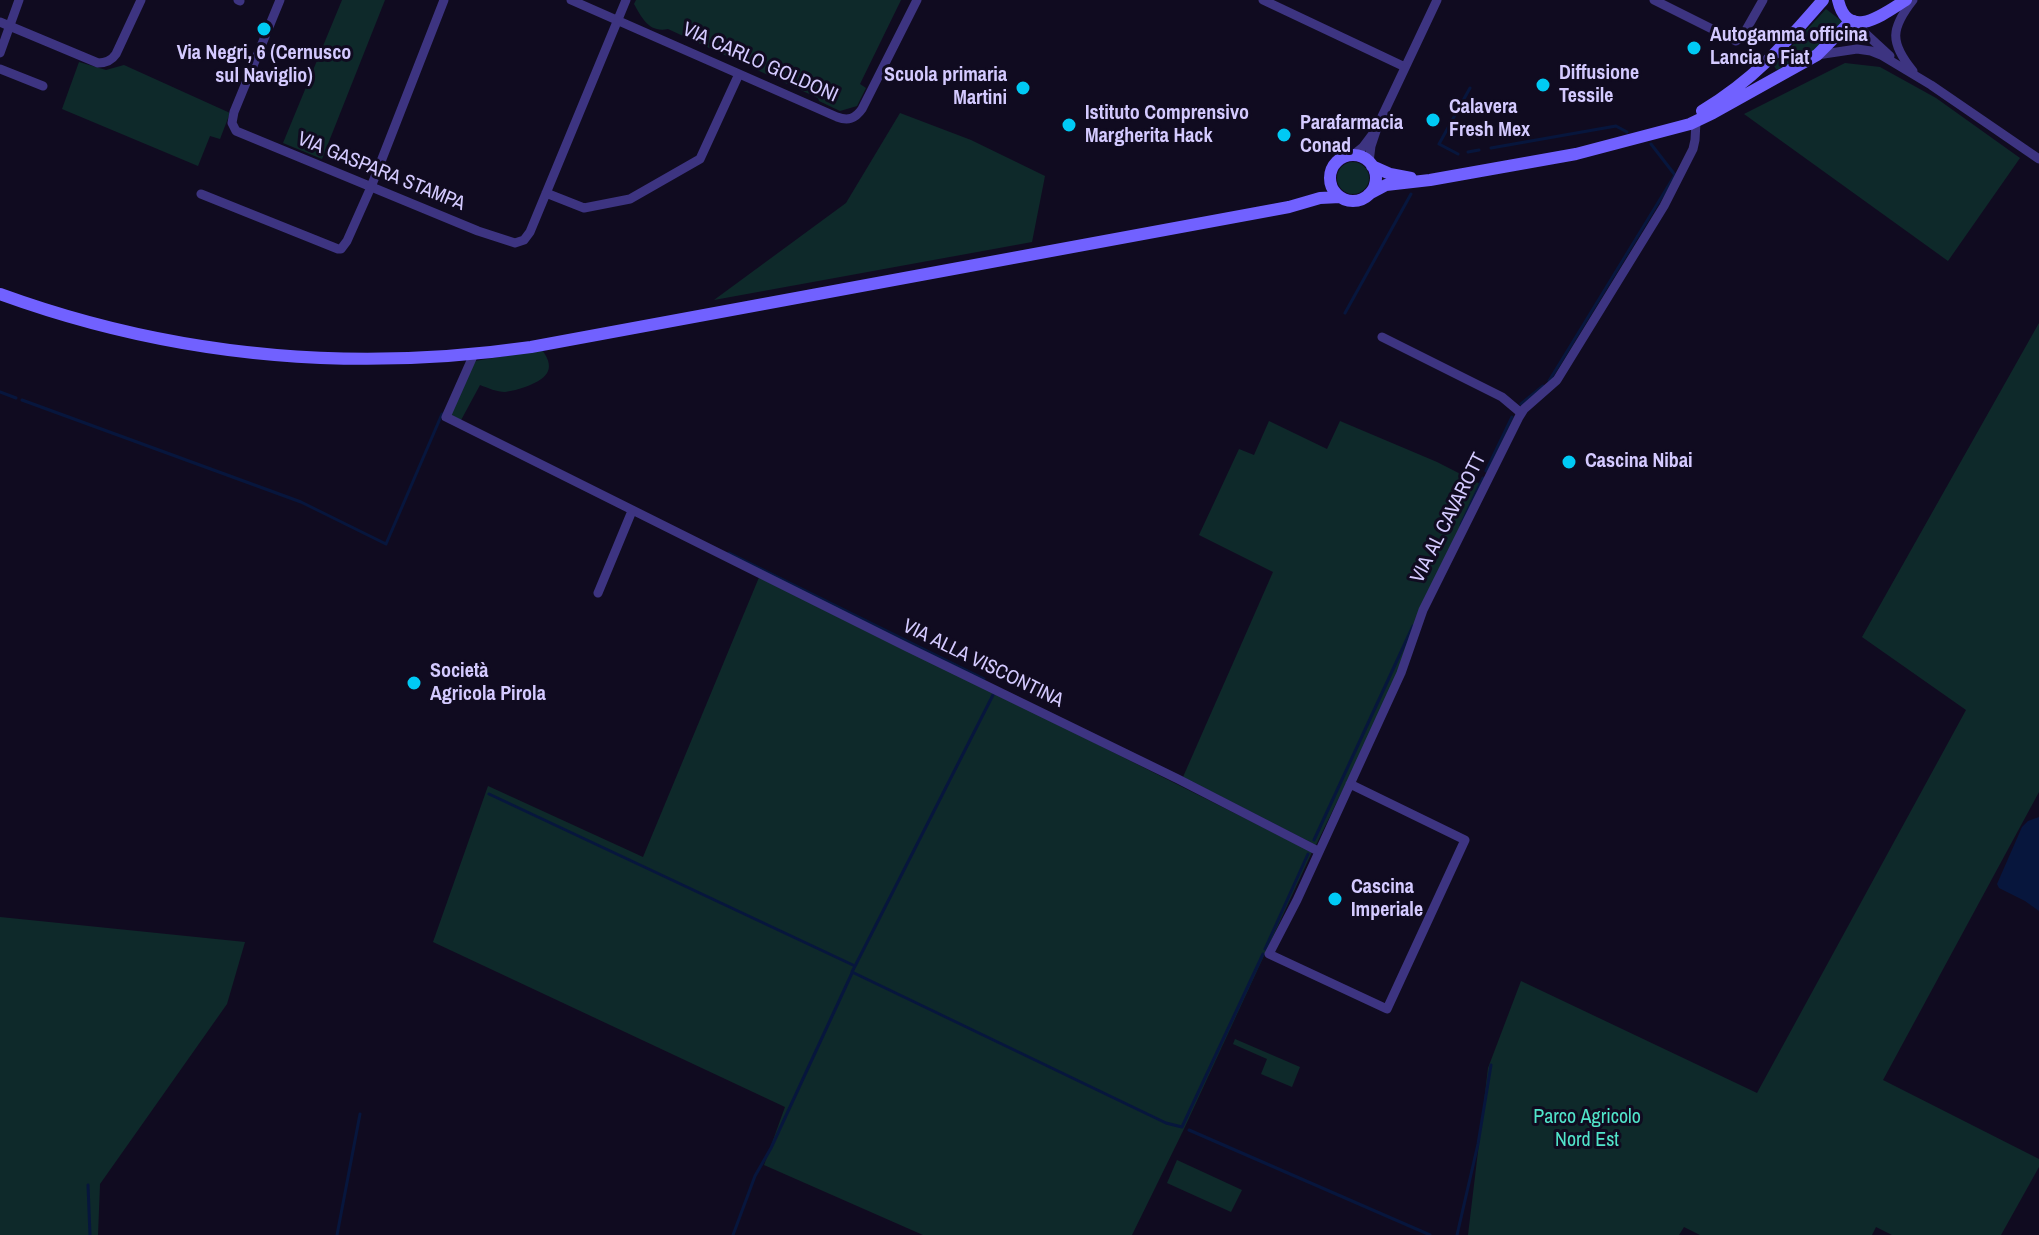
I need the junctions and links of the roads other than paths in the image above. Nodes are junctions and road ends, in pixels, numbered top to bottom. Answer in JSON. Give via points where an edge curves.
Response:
{"nodes":[{"id":1,"x":19,"y":0,"type":"edge"},
{"id":2,"x":134,"y":0,"type":"edge"},
{"id":3,"x":141,"y":0,"type":"edge"},
{"id":4,"x":280,"y":0,"type":"edge"},
{"id":5,"x":444,"y":0,"type":"edge"},
{"id":6,"x":571,"y":0,"type":"edge"},
{"id":7,"x":626,"y":0,"type":"edge"},
{"id":8,"x":917,"y":0,"type":"edge"},
{"id":9,"x":1263,"y":0,"type":"edge"},
{"id":10,"x":1437,"y":0,"type":"edge"},
{"id":11,"x":1654,"y":0,"type":"edge"},
{"id":12,"x":1763,"y":0,"type":"edge"},
{"id":13,"x":1823,"y":0,"type":"edge"},
{"id":14,"x":1838,"y":0,"type":"edge"},
{"id":15,"x":1906,"y":0,"type":"edge"},
{"id":16,"x":1913,"y":0,"type":"edge"},
{"id":17,"x":618,"y":20,"type":"junction"},
{"id":18,"x":1855,"y":21,"type":"junction"},
{"id":19,"x":5,"y":24,"type":"edge"},
{"id":20,"x":0,"y":53,"type":"edge"},
{"id":21,"x":79,"y":54,"type":"junction"},
{"id":22,"x":1817,"y":55,"type":"junction"},
{"id":23,"x":1405,"y":67,"type":"junction"},
{"id":24,"x":0,"y":69,"type":"edge"},
{"id":25,"x":1908,"y":71,"type":"junction"},
{"id":26,"x":739,"y":74,"type":"junction"},
{"id":27,"x":1931,"y":85,"type":"junction"},
{"id":28,"x":43,"y":86,"type":"dead end"},
{"id":29,"x":1696,"y":122,"type":"junction"},
{"id":30,"x":1378,"y":125,"type":"junction"},
{"id":31,"x":1656,"y":134,"type":"junction"},
{"id":32,"x":1353,"y":155,"type":"junction"},
{"id":33,"x":2039,"y":159,"type":"edge"},
{"id":34,"x":1371,"y":164,"type":"junction"},
{"id":35,"x":1330,"y":174,"type":"junction"},
{"id":36,"x":1430,"y":180,"type":"junction"},
{"id":37,"x":371,"y":187,"type":"junction"},
{"id":38,"x":546,"y":193,"type":"junction"},
{"id":39,"x":201,"y":194,"type":"dead end"},
{"id":40,"x":1369,"y":194,"type":"junction"},
{"id":41,"x":1340,"y":197,"type":"junction"},
{"id":42,"x":1289,"y":207,"type":"junction"},
{"id":43,"x":0,"y":294,"type":"edge"},
{"id":44,"x":1382,"y":337,"type":"dead end"},
{"id":45,"x":474,"y":354,"type":"junction"},
{"id":46,"x":1521,"y":413,"type":"junction"},
{"id":47,"x":632,"y":511,"type":"junction"},
{"id":48,"x":598,"y":593,"type":"dead end"},
{"id":49,"x":1350,"y":784,"type":"junction"},
{"id":50,"x":1318,"y":851,"type":"junction"}],
"edges":[{"from":1,"to":19,"type":"street"},
{"from":2,"to":21,"type":"street","via":[[108,55]]},
{"from":3,"to":21,"type":"street","via":[[113,58],[98,63]]},
{"from":4,"to":37,"type":"street","name":"VIA GASPARA STAMPA","via":[[232,125],[240,134]]},
{"from":5,"to":37,"type":"street"},
{"from":6,"to":17,"type":"street","name":"VIA CARLO GOLDONI"},
{"from":7,"to":17,"type":"street"},
{"from":8,"to":26,"type":"street","name":"VIA CARLO GOLDONI","via":[[855,117],[837,117]]},
{"from":9,"to":23,"type":"street"},
{"from":10,"to":23,"type":"street"},
{"from":11,"to":12,"type":"street","via":[[1736,41]]},
{"from":13,"to":31,"type":"main road","via":[[1747,81]]},
{"from":14,"to":18,"type":"main road","via":[[1844,14]]},
{"from":15,"to":18,"type":"main road","via":[[1873,21]]},
{"from":16,"to":27,"type":"street","via":[[1895,33],[1911,70]]},
{"from":17,"to":26,"type":"street","name":"VIA CARLO GOLDONI"},
{"from":17,"to":38,"type":"street"},
{"from":18,"to":22,"type":"main road"},
{"from":18,"to":25,"type":"street"},
{"from":19,"to":20,"type":"street"},
{"from":19,"to":21,"type":"street"},
{"from":22,"to":25,"type":"street","via":[[1865,50]]},
{"from":22,"to":29,"type":"main road"},
{"from":23,"to":30,"type":"street"},
{"from":24,"to":28,"type":"street"},
{"from":25,"to":27,"type":"street"},
{"from":26,"to":38,"type":"street","via":[[700,159],[630,199],[584,208]]},
{"from":27,"to":33,"type":"street"},
{"from":29,"to":31,"type":"main road"},
{"from":29,"to":46,"type":"street","name":"VIA AL CAVAROTT","via":[[1693,149],[1664,206],[1557,380]]},
{"from":30,"to":32,"type":"street"},
{"from":30,"to":34,"type":"street"},
{"from":31,"to":36,"type":"main road"},
{"from":32,"to":34,"type":"main road"},
{"from":32,"to":35,"type":"main road","via":[[1339,160]]},
{"from":34,"to":36,"type":"main road","via":[[1393,175]]},
{"from":34,"to":40,"type":"main road","via":[[1375,182]]},
{"from":35,"to":41,"type":"main road"},
{"from":35,"to":42,"type":"main road","via":[[1315,192]]},
{"from":36,"to":40,"type":"main road","via":[[1386,185]]},
{"from":37,"to":38,"type":"street","name":"VIA GASPARA STAMPA","via":[[507,242],[520,242],[530,232]]},
{"from":37,"to":39,"type":"street","via":[[341,249]]},
{"from":40,"to":41,"type":"main road","via":[[1356,201]]},
{"from":41,"to":42,"type":"main road"},
{"from":42,"to":45,"type":"main road"},
{"from":43,"to":45,"type":"main road","via":[[103,327],[216,349],[356,360]]},
{"from":44,"to":46,"type":"street","via":[[1502,397]]},
{"from":45,"to":47,"type":"street","name":"VIA ALLA VISCONTINA","via":[[446,417]]},
{"from":46,"to":49,"type":"street","name":"VIA AL CAVAROTT","via":[[1423,610],[1401,673]]},
{"from":47,"to":48,"type":"street"},
{"from":47,"to":50,"type":"street","name":"VIA ALLA VISCONTINA"},
{"from":49,"to":50,"type":"street","name":"VIA AL CAVAROTT"},
{"from":49,"to":50,"type":"street","name":"VIA AL CAVAROTT","via":[[1465,840],[1387,1009],[1269,954]]}]}
